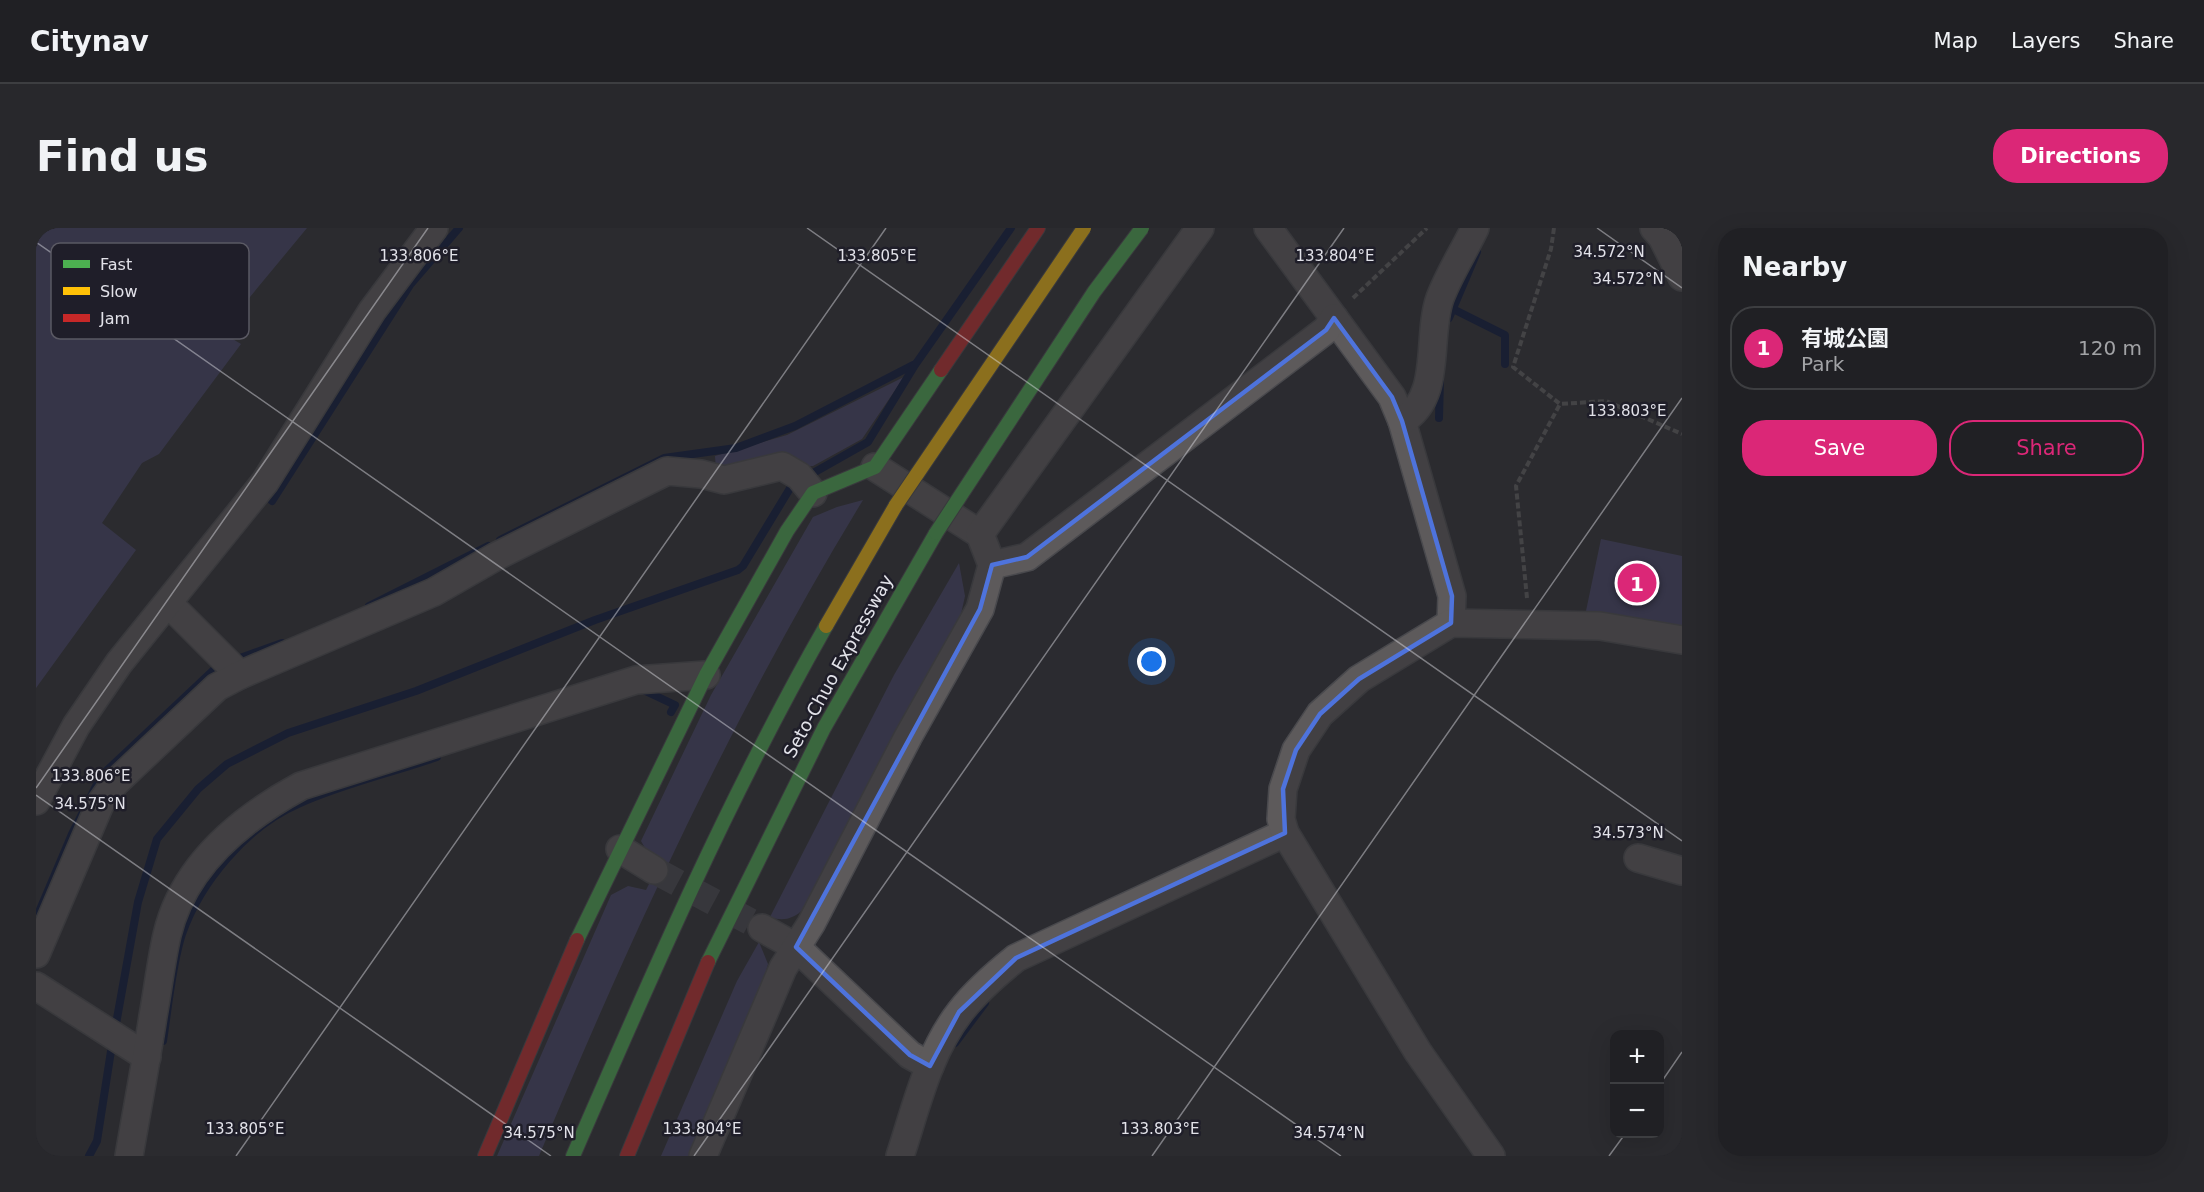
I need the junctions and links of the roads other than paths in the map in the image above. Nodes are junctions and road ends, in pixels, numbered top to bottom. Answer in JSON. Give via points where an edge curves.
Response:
{"nodes":[{"id":1,"x":434,"y":228,"type":"edge"},
{"id":2,"x":1038,"y":228,"type":"edge"},
{"id":3,"x":1084,"y":228,"type":"edge"},
{"id":4,"x":1142,"y":228,"type":"edge"},
{"id":5,"x":1200,"y":228,"type":"edge"},
{"id":6,"x":1268,"y":228,"type":"edge"},
{"id":7,"x":1475,"y":228,"type":"edge"},
{"id":8,"x":1654,"y":228,"type":"edge"},
{"id":9,"x":1682,"y":277,"type":"edge"},
{"id":10,"x":1334,"y":318,"type":"junction"},
{"id":11,"x":1402,"y":421,"type":"junction"},
{"id":12,"x":875,"y":467,"type":"junction"},
{"id":13,"x":806,"y":485,"type":"junction"},
{"id":14,"x":980,"y":534,"type":"junction"},
{"id":15,"x":992,"y":565,"type":"junction"},
{"id":16,"x":168,"y":603,"type":"junction"},
{"id":17,"x":1451,"y":623,"type":"junction"},
{"id":18,"x":1682,"y":640,"type":"edge"},
{"id":19,"x":231,"y":666,"type":"junction"},
{"id":20,"x":706,"y":675,"type":"junction"},
{"id":21,"x":36,"y":801,"type":"edge"},
{"id":22,"x":1285,"y":833,"type":"junction"},
{"id":23,"x":620,"y":849,"type":"junction"},
{"id":24,"x":1638,"y":858,"type":"dead end"},
{"id":25,"x":654,"y":870,"type":"tunnel mouth"},
{"id":26,"x":1682,"y":871,"type":"edge"},
{"id":27,"x":762,"y":928,"type":"tunnel mouth"},
{"id":28,"x":796,"y":946,"type":"junction"},
{"id":29,"x":36,"y":954,"type":"edge"},
{"id":30,"x":36,"y":986,"type":"edge"},
{"id":31,"x":147,"y":1057,"type":"junction"},
{"id":32,"x":930,"y":1066,"type":"junction"},
{"id":33,"x":129,"y":1156,"type":"edge"},
{"id":34,"x":485,"y":1156,"type":"edge"},
{"id":35,"x":573,"y":1156,"type":"edge"},
{"id":36,"x":627,"y":1156,"type":"edge"},
{"id":37,"x":703,"y":1156,"type":"edge"},
{"id":38,"x":900,"y":1156,"type":"edge"},
{"id":39,"x":1491,"y":1156,"type":"edge"}],
"edges":[{"from":1,"to":16,"type":"street","via":[[372,311],[265,482]]},
{"from":2,"to":12,"type":"main road"},
{"from":3,"to":35,"type":"main road","name":"Seto-Chuo Expressway","bridge":true,"via":[[896,505],[836,606],[749,769],[680,912]]},
{"from":4,"to":36,"type":"main road","name":"Seto-Chuo Expressway","bridge":true,"via":[[1094,292],[874,634],[788,793],[721,932]]},
{"from":5,"to":14,"type":"street"},
{"from":6,"to":10,"type":"street"},
{"from":7,"to":11,"type":"street","via":[[1440,298],[1424,400],[1414,414]]},
{"from":8,"to":9,"type":"street"},
{"from":10,"to":11,"type":"street","via":[[1392,397]]},
{"from":10,"to":15,"type":"street","via":[[1326,330],[1027,557]]},
{"from":11,"to":17,"type":"street","via":[[1452,596]]},
{"from":12,"to":13,"type":"main road"},
{"from":12,"to":14,"type":"street"},
{"from":13,"to":19,"type":"street","via":[[782,466],[724,480],[667,471],[434,592]]},
{"from":13,"to":20,"type":"main road","via":[[787,531]]},
{"from":14,"to":15,"type":"street"},
{"from":15,"to":28,"type":"street","via":[[980,609],[908,737],[812,924]]},
{"from":16,"to":19,"type":"street"},
{"from":16,"to":21,"type":"street","via":[[119,663],[76,726]]},
{"from":17,"to":18,"type":"street","via":[[1600,626]]},
{"from":17,"to":22,"type":"street","via":[[1359,679],[1320,714],[1296,750],[1283,789],[1281,819]]},
{"from":19,"to":29,"type":"street","via":[[217,687],[115,783],[100,804]]},
{"from":20,"to":23,"type":"main road"},
{"from":20,"to":31,"type":"street","via":[[636,680],[301,786],[267,804],[216,847],[178,905],[167,933]]},
{"from":22,"to":32,"type":"street","via":[[1016,958],[983,985],[959,1012]]},
{"from":22,"to":39,"type":"street","via":[[1418,1052]]},
{"from":23,"to":25,"type":"street"},
{"from":23,"to":34,"type":"main road","via":[[548,1005]]},
{"from":24,"to":26,"type":"street"},
{"from":27,"to":28,"type":"street"},
{"from":28,"to":32,"type":"street","via":[[910,1055]]},
{"from":28,"to":37,"type":"street"},
{"from":30,"to":31,"type":"street"},
{"from":31,"to":33,"type":"street"},
{"from":32,"to":38,"type":"street"}]}
